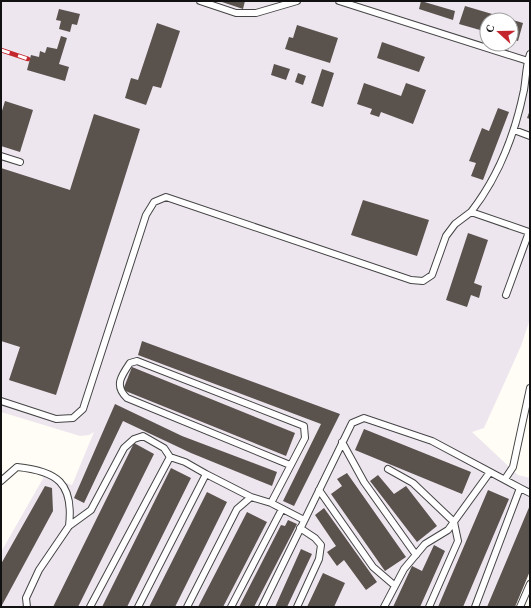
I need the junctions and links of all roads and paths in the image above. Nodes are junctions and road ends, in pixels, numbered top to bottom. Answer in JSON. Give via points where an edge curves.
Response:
{"nodes":[{"id":1,"x":200,"y":1,"type":"edge"},
{"id":2,"x":297,"y":1,"type":"edge"},
{"id":3,"x":339,"y":1,"type":"edge"},
{"id":4,"x":530,"y":54,"type":"edge"},
{"id":5,"x":528,"y":61,"type":"junction"},
{"id":6,"x":514,"y":130,"type":"junction"},
{"id":7,"x":530,"y":136,"type":"edge"},
{"id":8,"x":1,"y":156,"type":"edge"},
{"id":9,"x":20,"y":162,"type":"dead end"},
{"id":10,"x":471,"y":212,"type":"junction"},
{"id":11,"x":530,"y":231,"type":"edge"},
{"id":12,"x":506,"y":295,"type":"dead end"},
{"id":13,"x":530,"y":388,"type":"edge"},
{"id":14,"x":1,"y":401,"type":"edge"},
{"id":15,"x":342,"y":442,"type":"junction"},
{"id":16,"x":170,"y":457,"type":"junction"},
{"id":17,"x":290,"y":465,"type":"junction"},
{"id":18,"x":388,"y":470,"type":"dead end"},
{"id":19,"x":490,"y":472,"type":"junction"},
{"id":20,"x":206,"y":474,"type":"junction"},
{"id":21,"x":505,"y":479,"type":"junction"},
{"id":22,"x":1,"y":480,"type":"edge"},
{"id":23,"x":520,"y":488,"type":"junction"},
{"id":24,"x":319,"y":490,"type":"junction"},
{"id":25,"x":530,"y":493,"type":"edge"},
{"id":26,"x":252,"y":497,"type":"junction"},
{"id":27,"x":271,"y":503,"type":"junction"},
{"id":28,"x":282,"y":509,"type":"junction"},
{"id":29,"x":304,"y":520,"type":"junction"},
{"id":30,"x":454,"y":522,"type":"junction"},
{"id":31,"x":69,"y":526,"type":"junction"},
{"id":32,"x":300,"y":528,"type":"junction"},
{"id":33,"x":416,"y":555,"type":"junction"},
{"id":34,"x":530,"y":584,"type":"edge"},
{"id":35,"x":394,"y":585,"type":"junction"},
{"id":36,"x":27,"y":607,"type":"edge"},
{"id":37,"x":90,"y":607,"type":"edge"},
{"id":38,"x":138,"y":607,"type":"edge"},
{"id":39,"x":187,"y":607,"type":"edge"},
{"id":40,"x":231,"y":607,"type":"edge"},
{"id":41,"x":262,"y":607,"type":"edge"},
{"id":42,"x":297,"y":607,"type":"edge"},
{"id":43,"x":384,"y":607,"type":"edge"},
{"id":44,"x":429,"y":607,"type":"edge"},
{"id":45,"x":475,"y":607,"type":"edge"},
{"id":46,"x":520,"y":607,"type":"edge"}],
"edges":[{"from":1,"to":2,"type":"lane","via":[[236,13],[256,14]]},
{"from":3,"to":5,"type":"lane"},
{"from":4,"to":5,"type":"lane"},
{"from":5,"to":6,"type":"lane"},
{"from":6,"to":7,"type":"lane"},
{"from":6,"to":10,"type":"lane","via":[[496,175]]},
{"from":8,"to":9,"type":"lane"},
{"from":10,"to":11,"type":"lane"},
{"from":10,"to":14,"type":"lane","via":[[455,224],[446,236],[432,275],[423,281],[411,280],[166,197],[154,202],[146,215],[83,409],[73,418],[56,419]]},
{"from":11,"to":12,"type":"lane"},
{"from":13,"to":21,"type":"lane","via":[[513,467]]},
{"from":15,"to":19,"type":"lane","via":[[352,422],[364,418],[432,441]]},
{"from":15,"to":24,"type":"lane"},
{"from":15,"to":33,"type":"lane","via":[[364,482]]},
{"from":16,"to":20,"type":"lane"},
{"from":16,"to":31,"type":"lane","via":[[164,448],[143,436],[134,439],[124,448],[91,510]]},
{"from":16,"to":37,"type":"lane"},
{"from":17,"to":17,"type":"lane","via":[[305,438],[304,426],[137,361],[130,362],[124,371],[119,384],[120,392],[127,398]]},
{"from":17,"to":27,"type":"lane"},
{"from":18,"to":30,"type":"lane","via":[[413,483]]},
{"from":19,"to":21,"type":"lane"},
{"from":19,"to":30,"type":"lane"},
{"from":20,"to":26,"type":"lane"},
{"from":20,"to":38,"type":"lane"},
{"from":21,"to":23,"type":"lane"},
{"from":22,"to":31,"type":"lane","via":[[18,467],[36,469],[57,478],[65,489],[71,508]]},
{"from":23,"to":25,"type":"lane"},
{"from":23,"to":45,"type":"lane"},
{"from":24,"to":29,"type":"lane"},
{"from":24,"to":35,"type":"lane","via":[[373,567]]},
{"from":26,"to":27,"type":"lane"},
{"from":26,"to":39,"type":"lane","via":[[237,509]]},
{"from":27,"to":28,"type":"lane"},
{"from":28,"to":29,"type":"lane"},
{"from":28,"to":40,"type":"lane"},
{"from":29,"to":32,"type":"lane"},
{"from":30,"to":33,"type":"lane","via":[[448,530],[426,544]]},
{"from":30,"to":44,"type":"lane","via":[[458,541]]},
{"from":31,"to":36,"type":"lane","via":[[39,570],[26,598]]},
{"from":32,"to":41,"type":"lane"},
{"from":32,"to":42,"type":"lane","via":[[321,545],[319,559]]},
{"from":33,"to":35,"type":"lane"},
{"from":34,"to":46,"type":"lane"},
{"from":35,"to":43,"type":"lane"}]}
